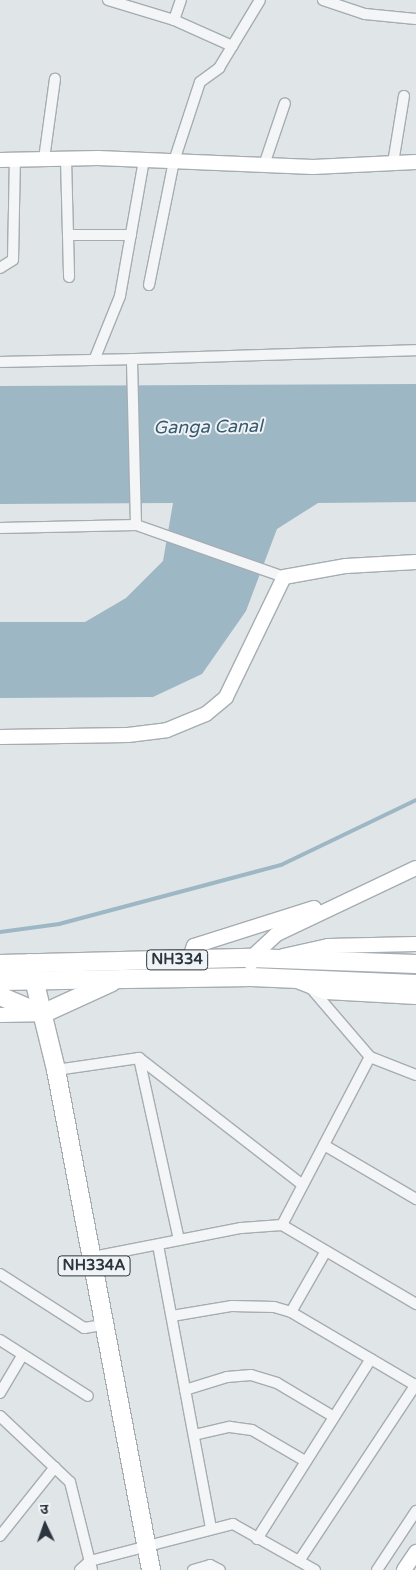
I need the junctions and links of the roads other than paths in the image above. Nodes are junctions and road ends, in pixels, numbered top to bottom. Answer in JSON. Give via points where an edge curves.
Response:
{"nodes":[{"id":1,"x":108,"y":0,"type":"edge"},
{"id":2,"x":181,"y":0,"type":"edge"},
{"id":3,"x":260,"y":0,"type":"edge"},
{"id":4,"x":324,"y":0,"type":"edge"},
{"id":5,"x":174,"y":20,"type":"junction"},
{"id":6,"x":416,"y":20,"type":"edge"},
{"id":7,"x":232,"y":46,"type":"junction"},
{"id":8,"x":55,"y":79,"type":"dead end"},
{"id":9,"x":404,"y":96,"type":"dead end"},
{"id":10,"x":285,"y":103,"type":"dead end"},
{"id":11,"x":44,"y":159,"type":"junction"},
{"id":12,"x":66,"y":159,"type":"junction"},
{"id":13,"x":0,"y":160,"type":"edge"},
{"id":14,"x":15,"y":160,"type":"junction"},
{"id":15,"x":144,"y":160,"type":"junction"},
{"id":16,"x":174,"y":161,"type":"junction"},
{"id":17,"x":416,"y":162,"type":"edge"},
{"id":18,"x":393,"y":163,"type":"junction"},
{"id":19,"x":264,"y":165,"type":"junction"},
{"id":20,"x":131,"y":234,"type":"junction"},
{"id":21,"x":68,"y":236,"type":"junction"},
{"id":22,"x":0,"y":268,"type":"edge"},
{"id":23,"x":69,"y":277,"type":"dead end"},
{"id":24,"x":149,"y":285,"type":"dead end"},
{"id":25,"x":416,"y":350,"type":"edge"},
{"id":26,"x":95,"y":358,"type":"junction"},
{"id":27,"x":132,"y":359,"type":"junction"},
{"id":28,"x":0,"y":362,"type":"edge"},
{"id":29,"x":136,"y":525,"type":"junction"},
{"id":30,"x":0,"y":528,"type":"edge"},
{"id":31,"x":416,"y":562,"type":"edge"},
{"id":32,"x":284,"y":577,"type":"junction"},
{"id":33,"x":0,"y":737,"type":"edge"},
{"id":34,"x":416,"y":868,"type":"edge"},
{"id":35,"x":348,"y":898,"type":"junction"},
{"id":36,"x":416,"y":944,"type":"edge"},
{"id":37,"x":251,"y":958,"type":"junction"},
{"id":38,"x":275,"y":958,"type":"junction"},
{"id":39,"x":187,"y":960,"type":"junction"},
{"id":40,"x":0,"y":964,"type":"edge"},
{"id":41,"x":416,"y":964,"type":"edge"},
{"id":42,"x":32,"y":972,"type":"junction"},
{"id":43,"x":251,"y":977,"type":"junction"},
{"id":44,"x":118,"y":978,"type":"junction"},
{"id":45,"x":187,"y":978,"type":"junction"},
{"id":46,"x":293,"y":979,"type":"junction"},
{"id":47,"x":0,"y":981,"type":"edge"},
{"id":48,"x":416,"y":984,"type":"edge"},
{"id":49,"x":310,"y":987,"type":"junction"},
{"id":50,"x":0,"y":996,"type":"edge"},
{"id":51,"x":416,"y":997,"type":"edge"},
{"id":52,"x":42,"y":1014,"type":"junction"},
{"id":53,"x":0,"y":1015,"type":"edge"},
{"id":54,"x":370,"y":1057,"type":"junction"},
{"id":55,"x":139,"y":1058,"type":"junction"},
{"id":56,"x":56,"y":1070,"type":"junction"},
{"id":57,"x":416,"y":1075,"type":"edge"},
{"id":58,"x":324,"y":1145,"type":"junction"},
{"id":59,"x":303,"y":1185,"type":"junction"},
{"id":60,"x":416,"y":1199,"type":"edge"},
{"id":61,"x":282,"y":1225,"type":"junction"},
{"id":62,"x":179,"y":1240,"type":"junction"},
{"id":63,"x":158,"y":1245,"type":"junction"},
{"id":64,"x":326,"y":1251,"type":"junction"},
{"id":65,"x":92,"y":1257,"type":"junction"},
{"id":66,"x":0,"y":1274,"type":"edge"},
{"id":67,"x":416,"y":1304,"type":"edge"},
{"id":68,"x":291,"y":1312,"type":"junction"},
{"id":69,"x":172,"y":1316,"type":"junction"},
{"id":70,"x":104,"y":1324,"type":"junction"},
{"id":71,"x":0,"y":1340,"type":"edge"},
{"id":72,"x":22,"y":1356,"type":"junction"},
{"id":73,"x":371,"y":1359,"type":"junction"},
{"id":74,"x":416,"y":1384,"type":"edge"},
{"id":75,"x":185,"y":1390,"type":"junction"},
{"id":76,"x":0,"y":1393,"type":"edge"},
{"id":77,"x":88,"y":1396,"type":"dead end"},
{"id":78,"x":0,"y":1417,"type":"edge"},
{"id":79,"x":334,"y":1417,"type":"junction"},
{"id":80,"x":194,"y":1436,"type":"junction"},
{"id":81,"x":305,"y":1461,"type":"junction"},
{"id":82,"x":55,"y":1467,"type":"junction"},
{"id":83,"x":416,"y":1511,"type":"edge"},
{"id":84,"x":211,"y":1529,"type":"junction"},
{"id":85,"x":0,"y":1536,"type":"edge"},
{"id":86,"x":257,"y":1539,"type":"junction"},
{"id":87,"x":147,"y":1544,"type":"junction"},
{"id":88,"x":416,"y":1552,"type":"edge"},
{"id":89,"x":299,"y":1561,"type":"junction"},
{"id":90,"x":91,"y":1565,"type":"edge"},
{"id":91,"x":210,"y":1568,"type":"edge"},
{"id":92,"x":80,"y":1570,"type":"edge"},
{"id":93,"x":151,"y":1570,"type":"edge"},
{"id":94,"x":193,"y":1570,"type":"edge"},
{"id":95,"x":220,"y":1570,"type":"edge"},
{"id":96,"x":315,"y":1570,"type":"edge"},
{"id":97,"x":377,"y":1570,"type":"edge"},
{"id":98,"x":404,"y":1570,"type":"edge"}],
"edges":[{"from":1,"to":5,"type":"street"},
{"from":2,"to":5,"type":"street"},
{"from":3,"to":7,"type":"street"},
{"from":4,"to":6,"type":"street","via":[[365,14]]},
{"from":5,"to":7,"type":"street"},
{"from":7,"to":16,"type":"street","via":[[216,72],[200,82]]},
{"from":8,"to":11,"type":"street"},
{"from":9,"to":18,"type":"street"},
{"from":10,"to":19,"type":"street"},
{"from":11,"to":12,"type":"street"},
{"from":11,"to":14,"type":"street"},
{"from":12,"to":15,"type":"street"},
{"from":12,"to":21,"type":"street"},
{"from":13,"to":14,"type":"street"},
{"from":14,"to":22,"type":"street","via":[[13,260]]},
{"from":15,"to":16,"type":"street"},
{"from":15,"to":20,"type":"street"},
{"from":16,"to":19,"type":"street"},
{"from":16,"to":24,"type":"street"},
{"from":17,"to":18,"type":"street"},
{"from":18,"to":19,"type":"street"},
{"from":20,"to":21,"type":"street"},
{"from":20,"to":26,"type":"street","via":[[120,296]]},
{"from":21,"to":23,"type":"street"},
{"from":25,"to":27,"type":"street"},
{"from":26,"to":27,"type":"street"},
{"from":26,"to":28,"type":"street"},
{"from":27,"to":29,"type":"street"},
{"from":29,"to":30,"type":"street"},
{"from":29,"to":32,"type":"street"},
{"from":31,"to":32,"type":"street","via":[[346,566]]},
{"from":32,"to":33,"type":"street","via":[[230,690],[206,714],[167,730],[128,735]]},
{"from":34,"to":35,"type":"street"},
{"from":35,"to":37,"type":"street","via":[[277,934]]},
{"from":35,"to":39,"type":"street","via":[[194,946]]},
{"from":36,"to":38,"type":"street","via":[[328,946]]},
{"from":37,"to":38,"type":"highway","number":"NH334"},
{"from":37,"to":39,"type":"highway","number":"NH334"},
{"from":37,"to":43,"type":"street"},
{"from":38,"to":41,"type":"highway","number":"NH334"},
{"from":39,"to":42,"type":"highway","number":"NH334"},
{"from":39,"to":45,"type":"street"},
{"from":40,"to":42,"type":"highway","number":"NH334"},
{"from":42,"to":44,"type":"highway","number":"NH334"},
{"from":42,"to":47,"type":"highway","number":"NH334"},
{"from":42,"to":52,"type":"highway","number":"NH334A"},
{"from":43,"to":45,"type":"highway","number":"NH334"},
{"from":43,"to":46,"type":"highway","number":"NH334"},
{"from":44,"to":45,"type":"highway","number":"NH334"},
{"from":44,"to":52,"type":"highway"},
{"from":46,"to":48,"type":"highway","number":"NH334"},
{"from":46,"to":49,"type":"street"},
{"from":49,"to":51,"type":"street","via":[[354,996]]},
{"from":49,"to":54,"type":"street"},
{"from":50,"to":52,"type":"highway"},
{"from":52,"to":53,"type":"street"},
{"from":52,"to":56,"type":"highway","number":"NH334A"},
{"from":54,"to":57,"type":"street"},
{"from":54,"to":58,"type":"street"},
{"from":55,"to":56,"type":"street"},
{"from":55,"to":59,"type":"street"},
{"from":55,"to":62,"type":"street"},
{"from":56,"to":65,"type":"highway","number":"NH334A"},
{"from":58,"to":59,"type":"street"},
{"from":58,"to":60,"type":"street"},
{"from":59,"to":61,"type":"street"},
{"from":61,"to":62,"type":"street","via":[[240,1228]]},
{"from":61,"to":64,"type":"street"},
{"from":62,"to":63,"type":"street"},
{"from":63,"to":65,"type":"street"},
{"from":63,"to":69,"type":"street"},
{"from":64,"to":67,"type":"street"},
{"from":64,"to":68,"type":"street"},
{"from":65,"to":70,"type":"highway","number":"NH334A"},
{"from":66,"to":70,"type":"street","via":[[84,1328]]},
{"from":68,"to":69,"type":"street","via":[[274,1307],[232,1306]]},
{"from":68,"to":73,"type":"street"},
{"from":69,"to":75,"type":"street"},
{"from":70,"to":87,"type":"highway","number":"NH334A"},
{"from":71,"to":72,"type":"street"},
{"from":72,"to":76,"type":"street"},
{"from":72,"to":77,"type":"street"},
{"from":73,"to":74,"type":"street"},
{"from":73,"to":79,"type":"street"},
{"from":74,"to":89,"type":"street"},
{"from":75,"to":79,"type":"street","via":[[227,1376],[251,1375],[277,1383]]},
{"from":75,"to":80,"type":"street"},
{"from":78,"to":82,"type":"street"},
{"from":79,"to":81,"type":"street"},
{"from":80,"to":81,"type":"street","via":[[230,1428],[252,1430]]},
{"from":80,"to":84,"type":"street"},
{"from":81,"to":86,"type":"street"},
{"from":82,"to":85,"type":"street"},
{"from":82,"to":90,"type":"street","via":[[74,1490]]},
{"from":83,"to":97,"type":"street"},
{"from":84,"to":86,"type":"street","via":[[233,1524]]},
{"from":84,"to":87,"type":"street"},
{"from":86,"to":89,"type":"street"},
{"from":87,"to":90,"type":"street"},
{"from":87,"to":93,"type":"highway","number":"NH334A"},
{"from":88,"to":98,"type":"street"},
{"from":89,"to":96,"type":"street"},
{"from":90,"to":92,"type":"street"},
{"from":91,"to":94,"type":"street"},
{"from":91,"to":95,"type":"street"}]}
